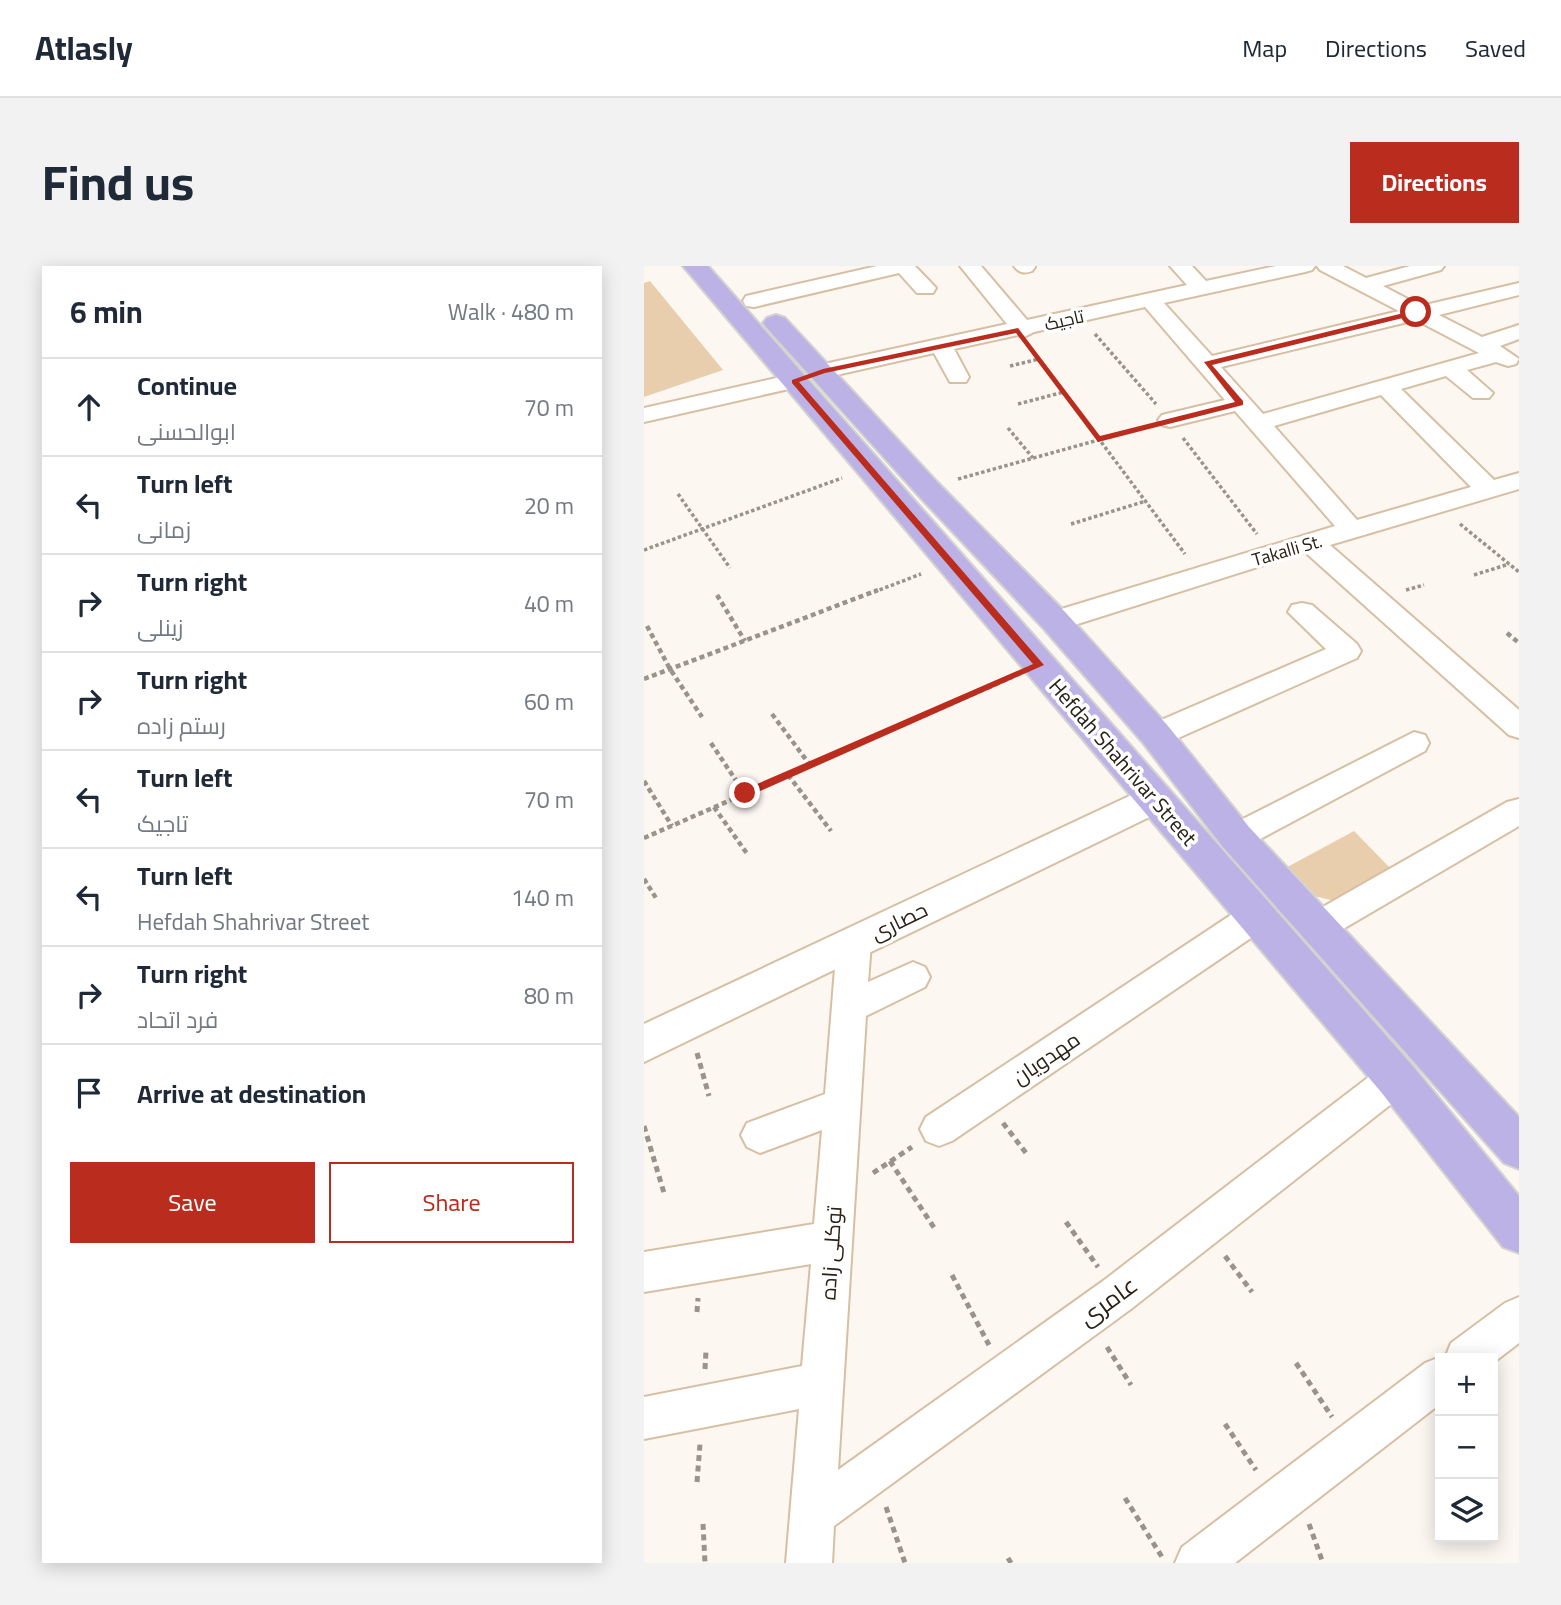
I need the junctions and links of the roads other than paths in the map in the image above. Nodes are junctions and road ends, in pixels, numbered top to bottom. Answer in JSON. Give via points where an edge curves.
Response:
{"nodes":[{"id":1,"x":695,"y":266,"type":"edge"},
{"id":2,"x":725,"y":266,"type":"edge"},
{"id":3,"x":970,"y":266,"type":"edge"},
{"id":4,"x":1180,"y":266,"type":"edge"},
{"id":5,"x":1305,"y":266,"type":"edge"},
{"id":6,"x":1327,"y":266,"type":"edge"},
{"id":7,"x":1434,"y":266,"type":"edge"},
{"id":8,"x":894,"y":267,"type":"edge"},
{"id":9,"x":1250,"y":272,"type":"edge"},
{"id":10,"x":853,"y":278,"type":"junction"},
{"id":11,"x":1364,"y":285,"type":"junction"},
{"id":12,"x":925,"y":288,"type":"dead end"},
{"id":13,"x":1202,"y":289,"type":"junction"},
{"id":14,"x":1519,"y":289,"type":"edge"},
{"id":15,"x":1059,"y":296,"type":"dead end"},
{"id":16,"x":874,"y":298,"type":"dead end"},
{"id":17,"x":754,"y":301,"type":"junction"},
{"id":18,"x":1151,"y":301,"type":"junction"},
{"id":19,"x":1416,"y":312,"type":"junction"},
{"id":20,"x":1080,"y":317,"type":"junction"},
{"id":21,"x":943,"y":320,"type":"dead end"},
{"id":22,"x":1355,"y":327,"type":"junction"},
{"id":23,"x":1021,"y":330,"type":"junction"},
{"id":24,"x":1519,"y":332,"type":"edge"},
{"id":25,"x":1397,"y":339,"type":"dead end"},
{"id":26,"x":952,"y":345,"type":"junction"},
{"id":27,"x":1504,"y":354,"type":"edge"},
{"id":28,"x":1206,"y":364,"type":"junction"},
{"id":29,"x":1450,"y":368,"type":"junction"},
{"id":30,"x":808,"y":376,"type":"junction"},
{"id":31,"x":958,"y":377,"type":"dead end"},
{"id":32,"x":1386,"y":387,"type":"junction"},
{"id":33,"x":1481,"y":393,"type":"dead end"},
{"id":34,"x":1241,"y":403,"type":"junction"},
{"id":35,"x":644,"y":415,"type":"edge"},
{"id":36,"x":1170,"y":420,"type":"road end"},
{"id":37,"x":1258,"y":423,"type":"junction"},
{"id":38,"x":1519,"y":481,"type":"edge"},
{"id":39,"x":1489,"y":490,"type":"junction"},
{"id":40,"x":1353,"y":531,"type":"junction"},
{"id":41,"x":1311,"y":543,"type":"junction"},
{"id":42,"x":1302,"y":612,"type":"dead end"},
{"id":43,"x":1055,"y":621,"type":"junction"},
{"id":44,"x":1519,"y":727,"type":"edge"},
{"id":45,"x":1156,"y":735,"type":"junction"},
{"id":46,"x":1414,"y":743,"type":"dead end"},
{"id":47,"x":1155,"y":798,"type":"junction"},
{"id":48,"x":1518,"y":811,"type":"edge"},
{"id":49,"x":1236,"y":837,"type":"junction"},
{"id":50,"x":1255,"y":917,"type":"junction"},
{"id":51,"x":1319,"y":926,"type":"junction"},
{"id":52,"x":854,"y":943,"type":"junction"},
{"id":53,"x":913,"y":977,"type":"dead end"},
{"id":54,"x":849,"y":1008,"type":"junction"},
{"id":55,"x":644,"y":1044,"type":"edge"},
{"id":56,"x":1396,"y":1078,"type":"junction"},
{"id":57,"x":842,"y":1105,"type":"junction"},
{"id":58,"x":939,"y":1129,"type":"road end"},
{"id":59,"x":760,"y":1135,"type":"dead end"},
{"id":60,"x":1519,"y":1148,"type":"edge"},
{"id":61,"x":1519,"y":1230,"type":"edge"},
{"id":62,"x":832,"y":1241,"type":"junction"},
{"id":63,"x":644,"y":1272,"type":"edge"},
{"id":64,"x":1519,"y":1317,"type":"edge"},
{"id":65,"x":1472,"y":1353,"type":"edge"},
{"id":66,"x":1435,"y":1382,"type":"edge"},
{"id":67,"x":822,"y":1383,"type":"junction"},
{"id":68,"x":644,"y":1418,"type":"edge"},
{"id":69,"x":812,"y":1515,"type":"junction"},
{"id":70,"x":809,"y":1563,"type":"edge"},
{"id":71,"x":1198,"y":1563,"type":"edge"}],
"edges":[{"from":1,"to":30,"type":"main road","name":"Hefdah Shahrivar Street"},
{"from":2,"to":17,"type":"main road","name":"Hefdah Shahrivar Street"},
{"from":3,"to":23,"type":"street"},
{"from":4,"to":13,"type":"street"},
{"from":5,"to":9,"type":"street","name":"تاجیک"},
{"from":6,"to":11,"type":"street"},
{"from":7,"to":11,"type":"street"},
{"from":8,"to":10,"type":"street"},
{"from":8,"to":12,"type":"street"},
{"from":9,"to":13,"type":"street","name":"تاجیک"},
{"from":10,"to":16,"type":"street"},
{"from":10,"to":17,"type":"street"},
{"from":11,"to":19,"type":"street"},
{"from":13,"to":18,"type":"street","name":"تاجیک"},
{"from":14,"to":19,"type":"street"},
{"from":15,"to":20,"type":"street"},
{"from":17,"to":30,"type":"main road","name":"Hefdah Shahrivar Street"},
{"from":18,"to":20,"type":"street","name":"تاجیک"},
{"from":18,"to":28,"type":"street"},
{"from":19,"to":22,"type":"street"},
{"from":19,"to":27,"type":"street"},
{"from":20,"to":23,"type":"street","name":"تاجیک"},
{"from":21,"to":26,"type":"street"},
{"from":22,"to":25,"type":"street"},
{"from":22,"to":28,"type":"street","via":[[1263,342]]},
{"from":23,"to":26,"type":"street","name":"تاجیک"},
{"from":24,"to":27,"type":"street"},
{"from":26,"to":30,"type":"street","name":"تاجیک"},
{"from":26,"to":31,"type":"street"},
{"from":27,"to":29,"type":"street"},
{"from":28,"to":34,"type":"street"},
{"from":29,"to":32,"type":"street"},
{"from":29,"to":33,"type":"street"},
{"from":30,"to":35,"type":"street","name":"تاجیک"},
{"from":30,"to":43,"type":"main road","name":"Hefdah Shahrivar Street","via":[[927,488]]},
{"from":30,"to":47,"type":"main road","name":"Hefdah Shahrivar Street","via":[[869,468]]},
{"from":32,"to":37,"type":"street"},
{"from":32,"to":39,"type":"street"},
{"from":34,"to":36,"type":"street"},
{"from":34,"to":37,"type":"street"},
{"from":37,"to":40,"type":"street"},
{"from":38,"to":39,"type":"street","name":"Takalli St."},
{"from":39,"to":40,"type":"street","name":"Takalli St."},
{"from":40,"to":41,"type":"street","name":"Takalli St."},
{"from":41,"to":43,"type":"street","name":"Takalli St."},
{"from":41,"to":44,"type":"street"},
{"from":42,"to":45,"type":"street","via":[[1347,651]]},
{"from":43,"to":45,"type":"main road","name":"Hefdah Shahrivar Street"},
{"from":45,"to":49,"type":"main road","name":"Hefdah Shahrivar Street"},
{"from":46,"to":49,"type":"street"},
{"from":47,"to":50,"type":"main road","name":"Hefdah Shahrivar Street"},
{"from":47,"to":52,"type":"main road","name":"حصاری"},
{"from":48,"to":51,"type":"street"},
{"from":49,"to":51,"type":"main road","name":"Hefdah Shahrivar Street"},
{"from":50,"to":56,"type":"main road","name":"Hefdah Shahrivar Street"},
{"from":50,"to":58,"type":"street","name":"مهدویان"},
{"from":51,"to":60,"type":"main road","name":"Hefdah Shahrivar Street"},
{"from":52,"to":54,"type":"street","name":"توکلی زاده"},
{"from":52,"to":55,"type":"main road","name":"حصاری"},
{"from":53,"to":54,"type":"street"},
{"from":54,"to":57,"type":"street","name":"توکلی زاده"},
{"from":56,"to":61,"type":"main road","name":"Hefdah Shahrivar Street"},
{"from":56,"to":69,"type":"street","name":"عامری","via":[[1205,1229]]},
{"from":57,"to":59,"type":"street"},
{"from":57,"to":62,"type":"street","name":"توکلی زاده"},
{"from":62,"to":63,"type":"street"},
{"from":62,"to":67,"type":"street","name":"توکلی زاده"},
{"from":64,"to":65,"type":"street"},
{"from":66,"to":71,"type":"street"},
{"from":67,"to":68,"type":"street"},
{"from":67,"to":69,"type":"street","name":"توکلی زاده"},
{"from":69,"to":70,"type":"street","name":"توکلی زاده"}]}
